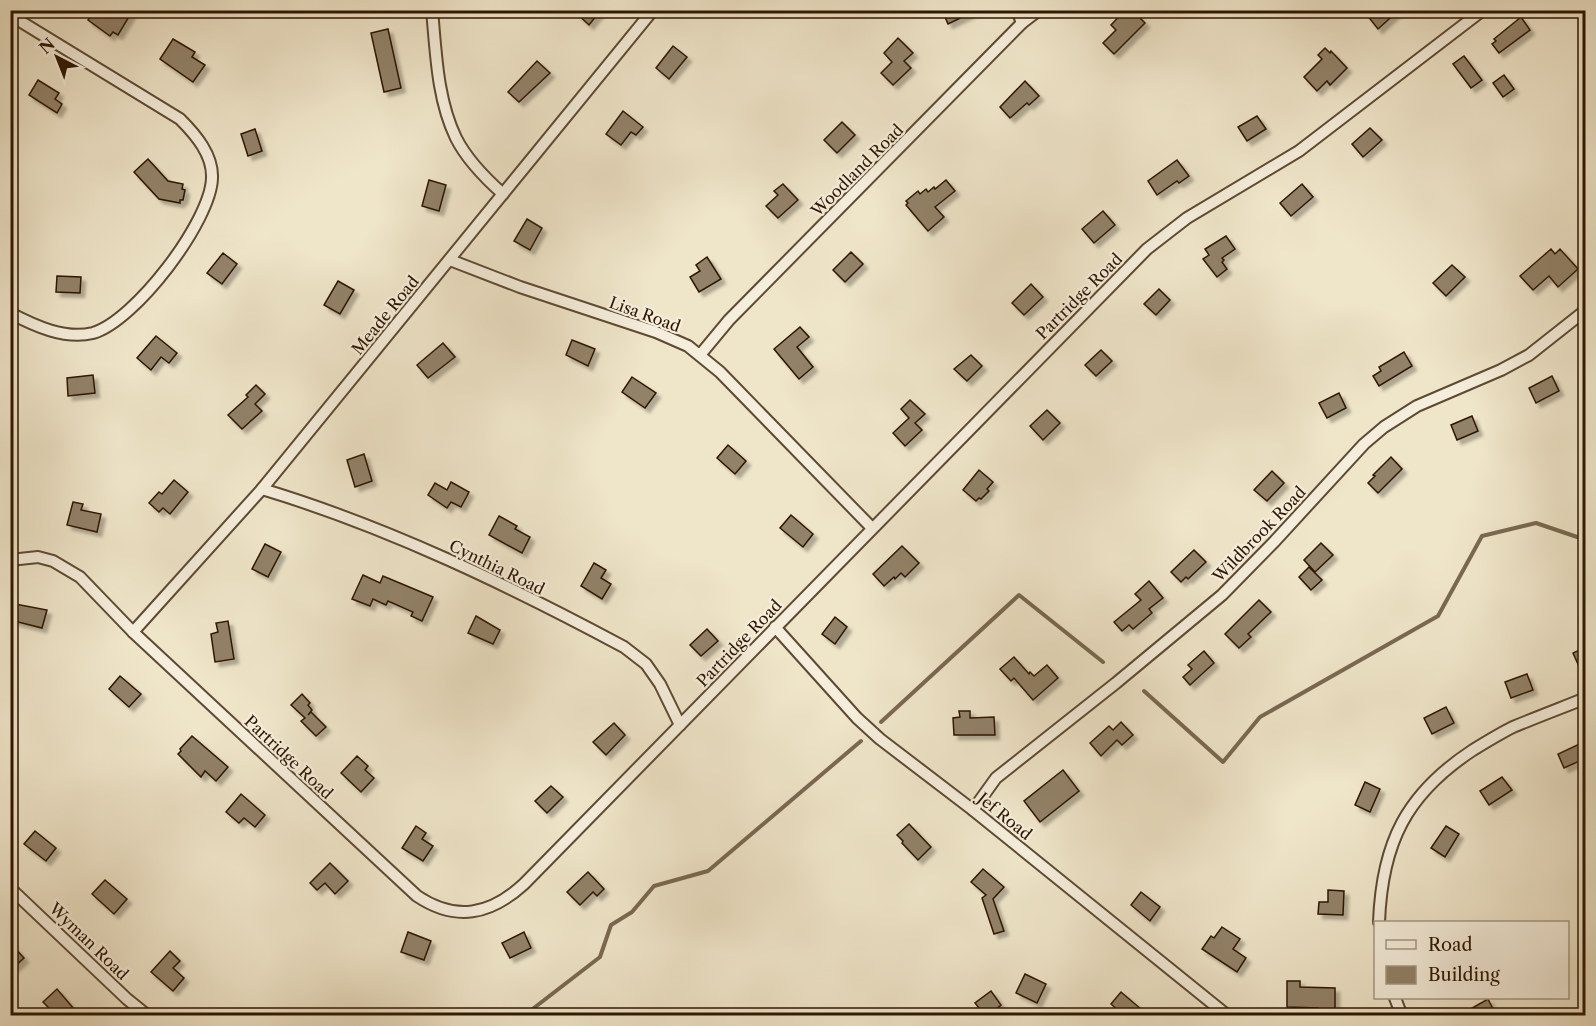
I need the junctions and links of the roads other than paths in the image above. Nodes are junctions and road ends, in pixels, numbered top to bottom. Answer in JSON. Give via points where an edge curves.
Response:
{"nodes":[{"id":1,"x":432,"y":10,"type":"edge"},
{"id":2,"x":653,"y":10,"type":"edge"},
{"id":3,"x":1017,"y":10,"type":"edge"},
{"id":4,"x":1039,"y":10,"type":"edge"},
{"id":5,"x":1483,"y":10,"type":"edge"},
{"id":6,"x":10,"y":15,"type":"edge"},
{"id":7,"x":1022,"y":23,"type":"junction"},
{"id":8,"x":503,"y":194,"type":"junction"},
{"id":9,"x":450,"y":260,"type":"junction"},
{"id":10,"x":1586,"y":310,"type":"edge"},
{"id":11,"x":10,"y":313,"type":"edge"},
{"id":12,"x":700,"y":355,"type":"junction"},
{"id":13,"x":262,"y":489,"type":"junction"},
{"id":14,"x":872,"y":528,"type":"junction"},
{"id":15,"x":10,"y":560,"type":"edge"},
{"id":16,"x":775,"y":627,"type":"junction"},
{"id":17,"x":133,"y":632,"type":"junction"},
{"id":18,"x":1586,"y":698,"type":"edge"},
{"id":19,"x":680,"y":725,"type":"junction"},
{"id":20,"x":973,"y":810,"type":"junction"},
{"id":21,"x":10,"y":888,"type":"edge"},
{"id":22,"x":1379,"y":921,"type":"edge"},
{"id":23,"x":1395,"y":999,"type":"edge"},
{"id":24,"x":148,"y":1016,"type":"edge"},
{"id":25,"x":1228,"y":1016,"type":"edge"},
{"id":26,"x":1402,"y":1016,"type":"edge"}],
"edges":[{"from":1,"to":8,"type":"street","via":[[438,67],[452,128],[469,158]]},
{"from":2,"to":8,"type":"street","name":"Meade Road"},
{"from":3,"to":7,"type":"street"},
{"from":4,"to":7,"type":"street","name":"Woodland Road"},
{"from":5,"to":14,"type":"street","name":"Partridge Road","via":[[1299,151],[1166,232],[1110,284]]},
{"from":6,"to":11,"type":"street","via":[[180,119],[197,135],[212,176],[210,198],[179,251],[145,294],[107,328],[67,334],[38,327]]},
{"from":7,"to":12,"type":"street","name":"Woodland Road","via":[[722,328]]},
{"from":8,"to":9,"type":"street","name":"Meade Road"},
{"from":9,"to":12,"type":"street","name":"Lisa Road","via":[[673,338]]},
{"from":9,"to":13,"type":"street","name":"Meade Road"},
{"from":10,"to":20,"type":"street","name":"Wildbrook Road","via":[[1529,355],[1417,406],[1384,427],[1222,595],[996,778]]},
{"from":12,"to":14,"type":"street","name":"Lisa Road"},
{"from":13,"to":17,"type":"street","name":"Meade Road"},
{"from":13,"to":19,"type":"street","name":"Cynthia Road","via":[[404,540],[624,647],[646,664]]},
{"from":14,"to":16,"type":"street","name":"Partridge Road"},
{"from":15,"to":17,"type":"street","name":"Partridge Road","via":[[38,557],[66,568],[92,588]]},
{"from":16,"to":19,"type":"street","name":"Partridge Road"},
{"from":16,"to":20,"type":"street","name":"Jef Road","via":[[857,718]]},
{"from":17,"to":19,"type":"street","name":"Partridge Road","via":[[410,891],[451,911],[479,910],[508,898]]},
{"from":18,"to":22,"type":"street","via":[[1512,728],[1434,779],[1408,812],[1395,837],[1380,897]]},
{"from":20,"to":25,"type":"street","name":"Jef Road"},
{"from":21,"to":24,"type":"street","name":"Wyman Road"},
{"from":23,"to":26,"type":"street"}]}
